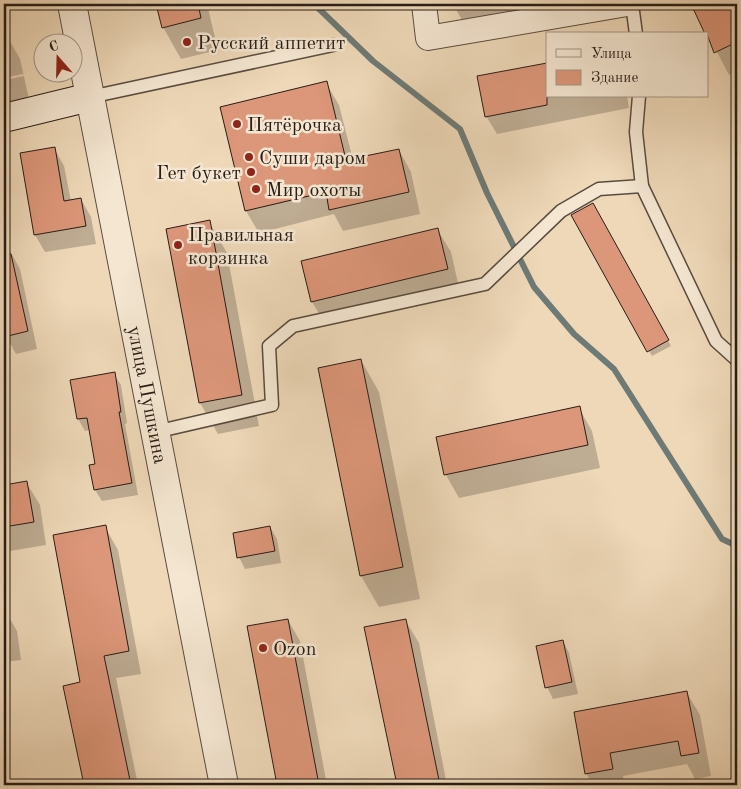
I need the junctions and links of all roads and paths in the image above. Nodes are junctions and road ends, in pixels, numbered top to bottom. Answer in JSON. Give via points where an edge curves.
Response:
{"nodes":[{"id":1,"x":72,"y":4,"type":"edge"},
{"id":2,"x":424,"y":4,"type":"edge"},
{"id":3,"x":627,"y":4,"type":"edge"},
{"id":4,"x":632,"y":4,"type":"edge"},
{"id":5,"x":636,"y":32,"type":"edge"},
{"id":6,"x":333,"y":45,"type":"dead end"},
{"id":7,"x":90,"y":96,"type":"junction"},
{"id":8,"x":639,"y":98,"type":"edge"},
{"id":9,"x":4,"y":118,"type":"edge"},
{"id":10,"x":642,"y":186,"type":"junction"},
{"id":11,"x":737,"y":360,"type":"edge"},
{"id":12,"x":155,"y":432,"type":"junction"},
{"id":13,"x":224,"y":785,"type":"edge"}],
"edges":[{"from":1,"to":7,"type":"street","name":"улица Пушкина"},
{"from":2,"to":3,"type":"street","via":[[428,38]]},
{"from":4,"to":5,"type":"lane"},
{"from":6,"to":7,"type":"lane"},
{"from":7,"to":9,"type":"street"},
{"from":7,"to":12,"type":"street","name":"улица Пушкина"},
{"from":8,"to":10,"type":"lane","via":[[636,132]]},
{"from":10,"to":11,"type":"lane","via":[[716,340]]},
{"from":10,"to":12,"type":"lane","via":[[599,188],[561,211],[485,284],[293,326],[269,346],[272,405]]},
{"from":12,"to":13,"type":"street","name":"улица Пушкина"}]}
